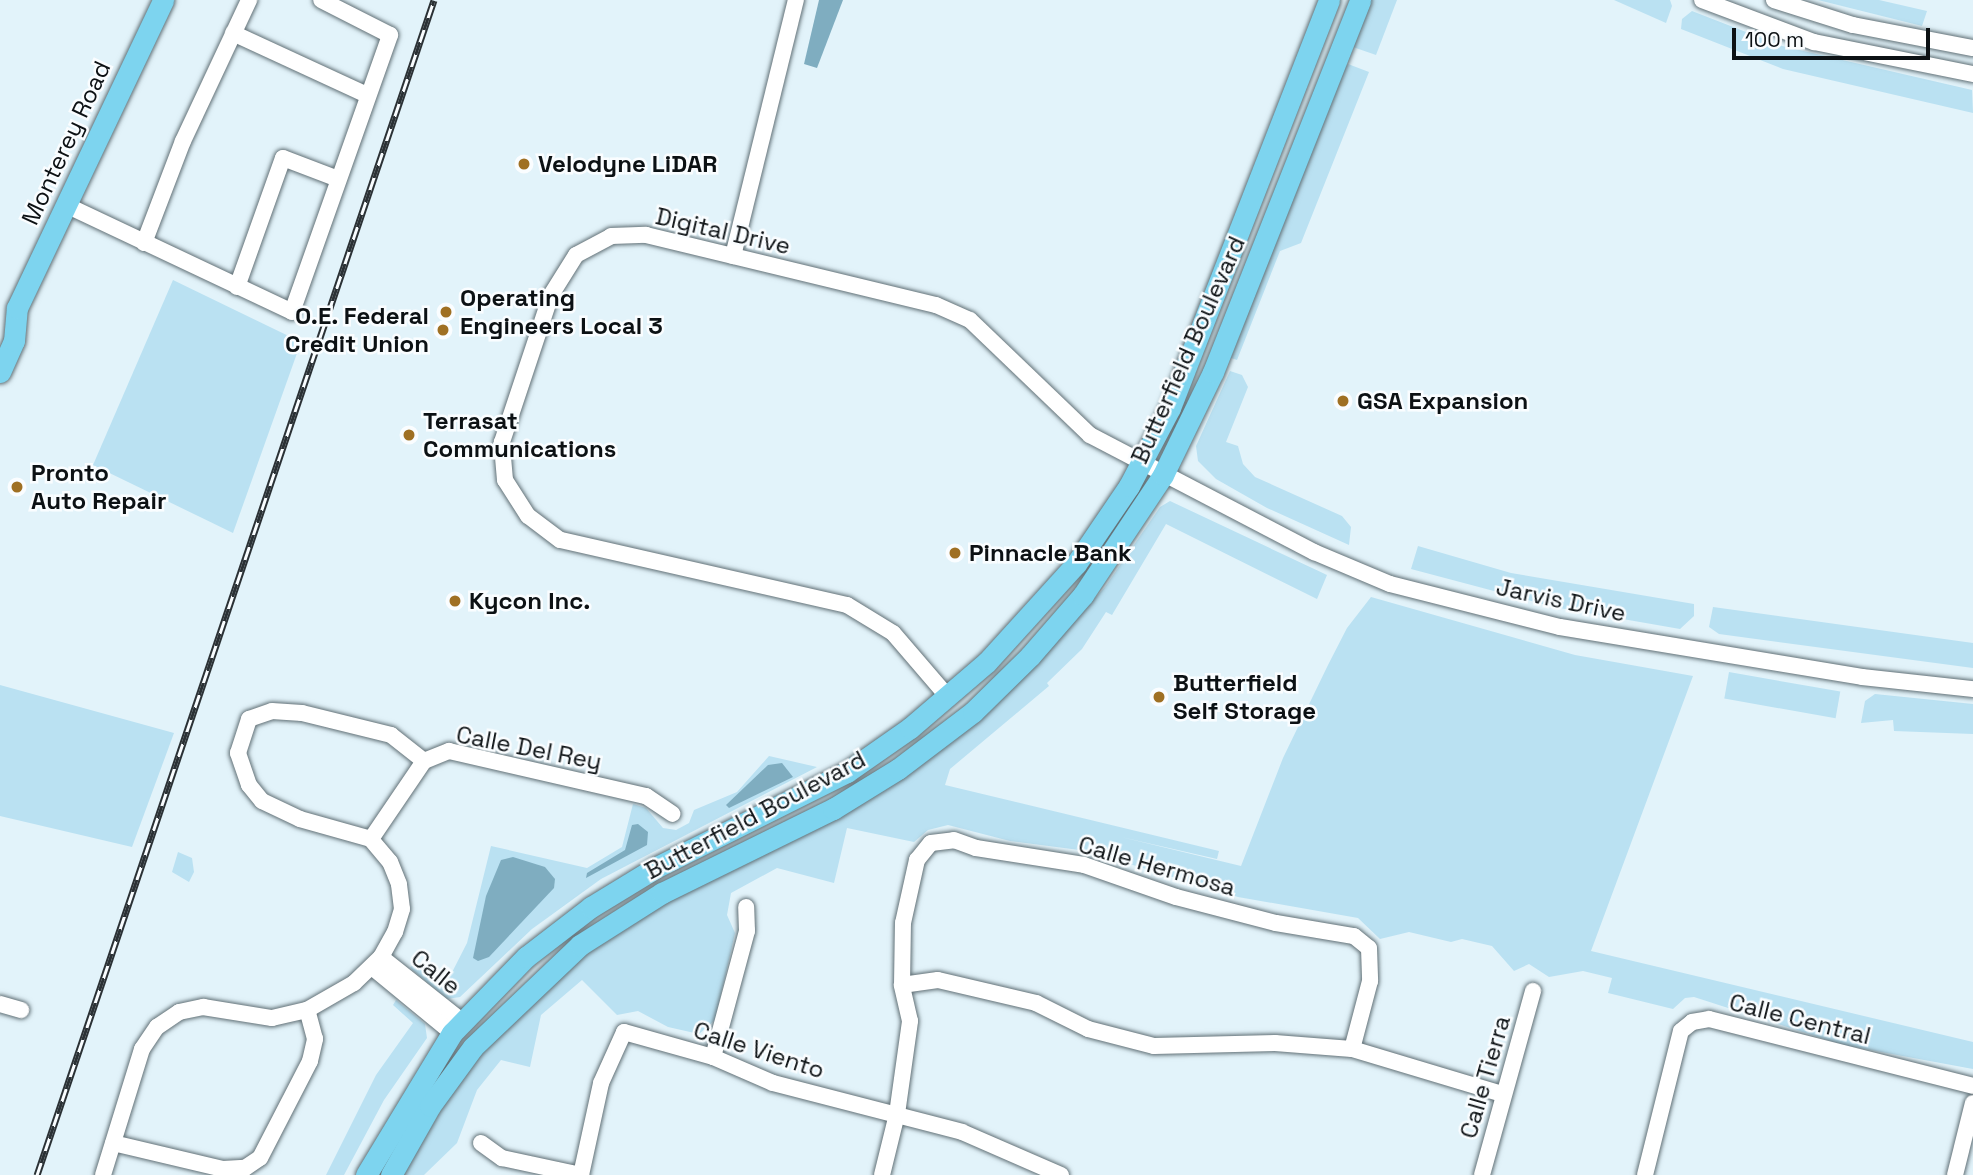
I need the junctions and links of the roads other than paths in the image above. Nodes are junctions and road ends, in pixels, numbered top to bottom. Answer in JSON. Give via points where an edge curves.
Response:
{"nodes":[{"id":1,"x":163,"y":0,"type":"edge"},
{"id":2,"x":249,"y":0,"type":"edge"},
{"id":3,"x":321,"y":0,"type":"edge"},
{"id":4,"x":796,"y":0,"type":"edge"},
{"id":5,"x":1329,"y":0,"type":"edge"},
{"id":6,"x":1360,"y":0,"type":"edge"},
{"id":7,"x":1702,"y":0,"type":"edge"},
{"id":8,"x":1774,"y":0,"type":"edge"},
{"id":9,"x":233,"y":33,"type":"junction"},
{"id":10,"x":1973,"y":48,"type":"edge"},
{"id":11,"x":1973,"y":74,"type":"edge"},
{"id":12,"x":367,"y":94,"type":"junction"},
{"id":13,"x":338,"y":179,"type":"junction"},
{"id":14,"x":66,"y":205,"type":"junction"},
{"id":15,"x":144,"y":243,"type":"junction"},
{"id":16,"x":733,"y":256,"type":"junction"},
{"id":17,"x":237,"y":286,"type":"junction"},
{"id":18,"x":17,"y":308,"type":"junction"},
{"id":19,"x":0,"y":324,"type":"edge"},
{"id":20,"x":0,"y":372,"type":"edge"},
{"id":21,"x":1141,"y":463,"type":"junction"},
{"id":22,"x":1163,"y":475,"type":"junction"},
{"id":23,"x":1973,"y":689,"type":"edge"},
{"id":24,"x":948,"y":697,"type":"junction"},
{"id":25,"x":424,"y":761,"type":"junction"},
{"id":26,"x":673,"y":814,"type":"dead end"},
{"id":27,"x":371,"y":839,"type":"junction"},
{"id":28,"x":746,"y":908,"type":"dead end"},
{"id":29,"x":376,"y":962,"type":"junction"},
{"id":30,"x":902,"y":985,"type":"junction"},
{"id":31,"x":1534,"y":991,"type":"dead end"},
{"id":32,"x":0,"y":1004,"type":"edge"},
{"id":33,"x":22,"y":1010,"type":"dead end"},
{"id":34,"x":306,"y":1010,"type":"junction"},
{"id":35,"x":457,"y":1028,"type":"junction"},
{"id":36,"x":1352,"y":1049,"type":"junction"},
{"id":37,"x":713,"y":1057,"type":"junction"},
{"id":38,"x":1973,"y":1086,"type":"edge"},
{"id":39,"x":1502,"y":1094,"type":"junction"},
{"id":40,"x":1973,"y":1103,"type":"edge"},
{"id":41,"x":897,"y":1114,"type":"junction"},
{"id":42,"x":113,"y":1143,"type":"junction"},
{"id":43,"x":481,"y":1143,"type":"dead end"},
{"id":44,"x":103,"y":1175,"type":"edge"},
{"id":45,"x":366,"y":1175,"type":"edge"},
{"id":46,"x":391,"y":1175,"type":"edge"},
{"id":47,"x":581,"y":1175,"type":"edge"},
{"id":48,"x":883,"y":1175,"type":"edge"},
{"id":49,"x":1060,"y":1175,"type":"edge"},
{"id":50,"x":1482,"y":1175,"type":"edge"},
{"id":51,"x":1646,"y":1175,"type":"edge"},
{"id":52,"x":1955,"y":1175,"type":"edge"}],
"edges":[{"from":1,"to":14,"type":"main road","name":"Monterey Road"},
{"from":2,"to":9,"type":"street"},
{"from":3,"to":12,"type":"street","via":[[390,35]]},
{"from":4,"to":16,"type":"street"},
{"from":5,"to":21,"type":"main road","name":"Butterfield Boulevard","via":[[1188,366]]},
{"from":6,"to":22,"type":"main road","name":"Butterfield Boulevard","via":[[1218,360]]},
{"from":7,"to":11,"type":"street","via":[[1814,42]]},
{"from":8,"to":10,"type":"street","via":[[1853,25]]},
{"from":9,"to":12,"type":"street"},
{"from":9,"to":15,"type":"street","via":[[183,141]]},
{"from":12,"to":13,"type":"street"},
{"from":13,"to":17,"type":"street","via":[[283,158]]},
{"from":13,"to":17,"type":"street","via":[[292,312]]},
{"from":14,"to":15,"type":"street"},
{"from":14,"to":18,"type":"main road","name":"Monterey Road"},
{"from":15,"to":17,"type":"street"},
{"from":16,"to":21,"type":"street","name":"Digital Drive","via":[[936,305],[970,320],[1022,367],[1068,418]]},
{"from":16,"to":24,"type":"street","name":"Digital Drive","via":[[646,236],[611,236],[576,255],[551,295],[519,385],[502,442],[505,480],[528,516],[560,540],[847,605],[893,633]]},
{"from":18,"to":19,"type":"main road","name":"Monterey Road"},
{"from":18,"to":20,"type":"main road","name":"Monterey Road","via":[[14,341]]},
{"from":21,"to":22,"type":"street","name":"Digital Drive"},
{"from":21,"to":24,"type":"main road","name":"Butterfield Boulevard","via":[[1076,564],[1023,627]]},
{"from":22,"to":23,"type":"street","name":"Jarvis Drive","via":[[1314,552],[1390,584],[1560,627],[1861,677]]},
{"from":22,"to":46,"type":"main road","name":"Butterfield Boulevard","via":[[1083,595],[973,712],[844,802],[662,893],[580,945],[473,1047],[430,1106]]},
{"from":24,"to":35,"type":"main road","name":"Butterfield Boulevard","via":[[847,772],[655,869],[591,907],[526,957]]},
{"from":25,"to":26,"type":"street","name":"Calle Del Rey","via":[[449,751],[463,753],[646,796]]},
{"from":25,"to":27,"type":"street","name":"Calle Del Rey"},
{"from":25,"to":27,"type":"street","via":[[391,735],[302,713],[272,711],[249,719],[238,753],[249,785],[262,801],[300,819]]},
{"from":27,"to":29,"type":"street","via":[[390,863],[402,909]]},
{"from":28,"to":37,"type":"street","via":[[747,931]]},
{"from":29,"to":34,"type":"street","via":[[354,983]]},
{"from":29,"to":35,"type":"street","name":"Calle"},
{"from":30,"to":36,"type":"street","via":[[938,980],[1036,1003],[1088,1028],[1154,1046],[1275,1042]]},
{"from":30,"to":36,"type":"street","name":"Calle Hermosa","via":[[903,923],[917,860],[931,843],[954,840],[976,848],[1084,865],[1263,920],[1354,936],[1369,948],[1370,981]]},
{"from":30,"to":41,"type":"street","name":"Calle Hermosa","via":[[910,1020]]},
{"from":31,"to":39,"type":"street","name":"Calle Tierra"},
{"from":32,"to":33,"type":"street"},
{"from":34,"to":42,"type":"street","via":[[272,1018],[203,1007],[179,1012],[157,1027],[142,1049]]},
{"from":34,"to":42,"type":"street","via":[[315,1039],[310,1060],[260,1158],[245,1168],[223,1170]]},
{"from":35,"to":45,"type":"main road","name":"Butterfield Boulevard"},
{"from":36,"to":39,"type":"street"},
{"from":37,"to":41,"type":"street","name":"Calle Viento","via":[[773,1083]]},
{"from":37,"to":47,"type":"street","name":"Calle Viento","via":[[624,1032],[601,1083]]},
{"from":38,"to":51,"type":"street","name":"Calle Central","via":[[1709,1019],[1692,1022],[1681,1031]]},
{"from":39,"to":50,"type":"street","name":"Calle Tierra"},
{"from":40,"to":52,"type":"street"},
{"from":41,"to":48,"type":"street","name":"Calle Hermosa"},
{"from":41,"to":49,"type":"street","name":"Calle Viento","via":[[962,1132]]},
{"from":42,"to":44,"type":"street"},
{"from":43,"to":47,"type":"street","via":[[502,1158]]}]}
